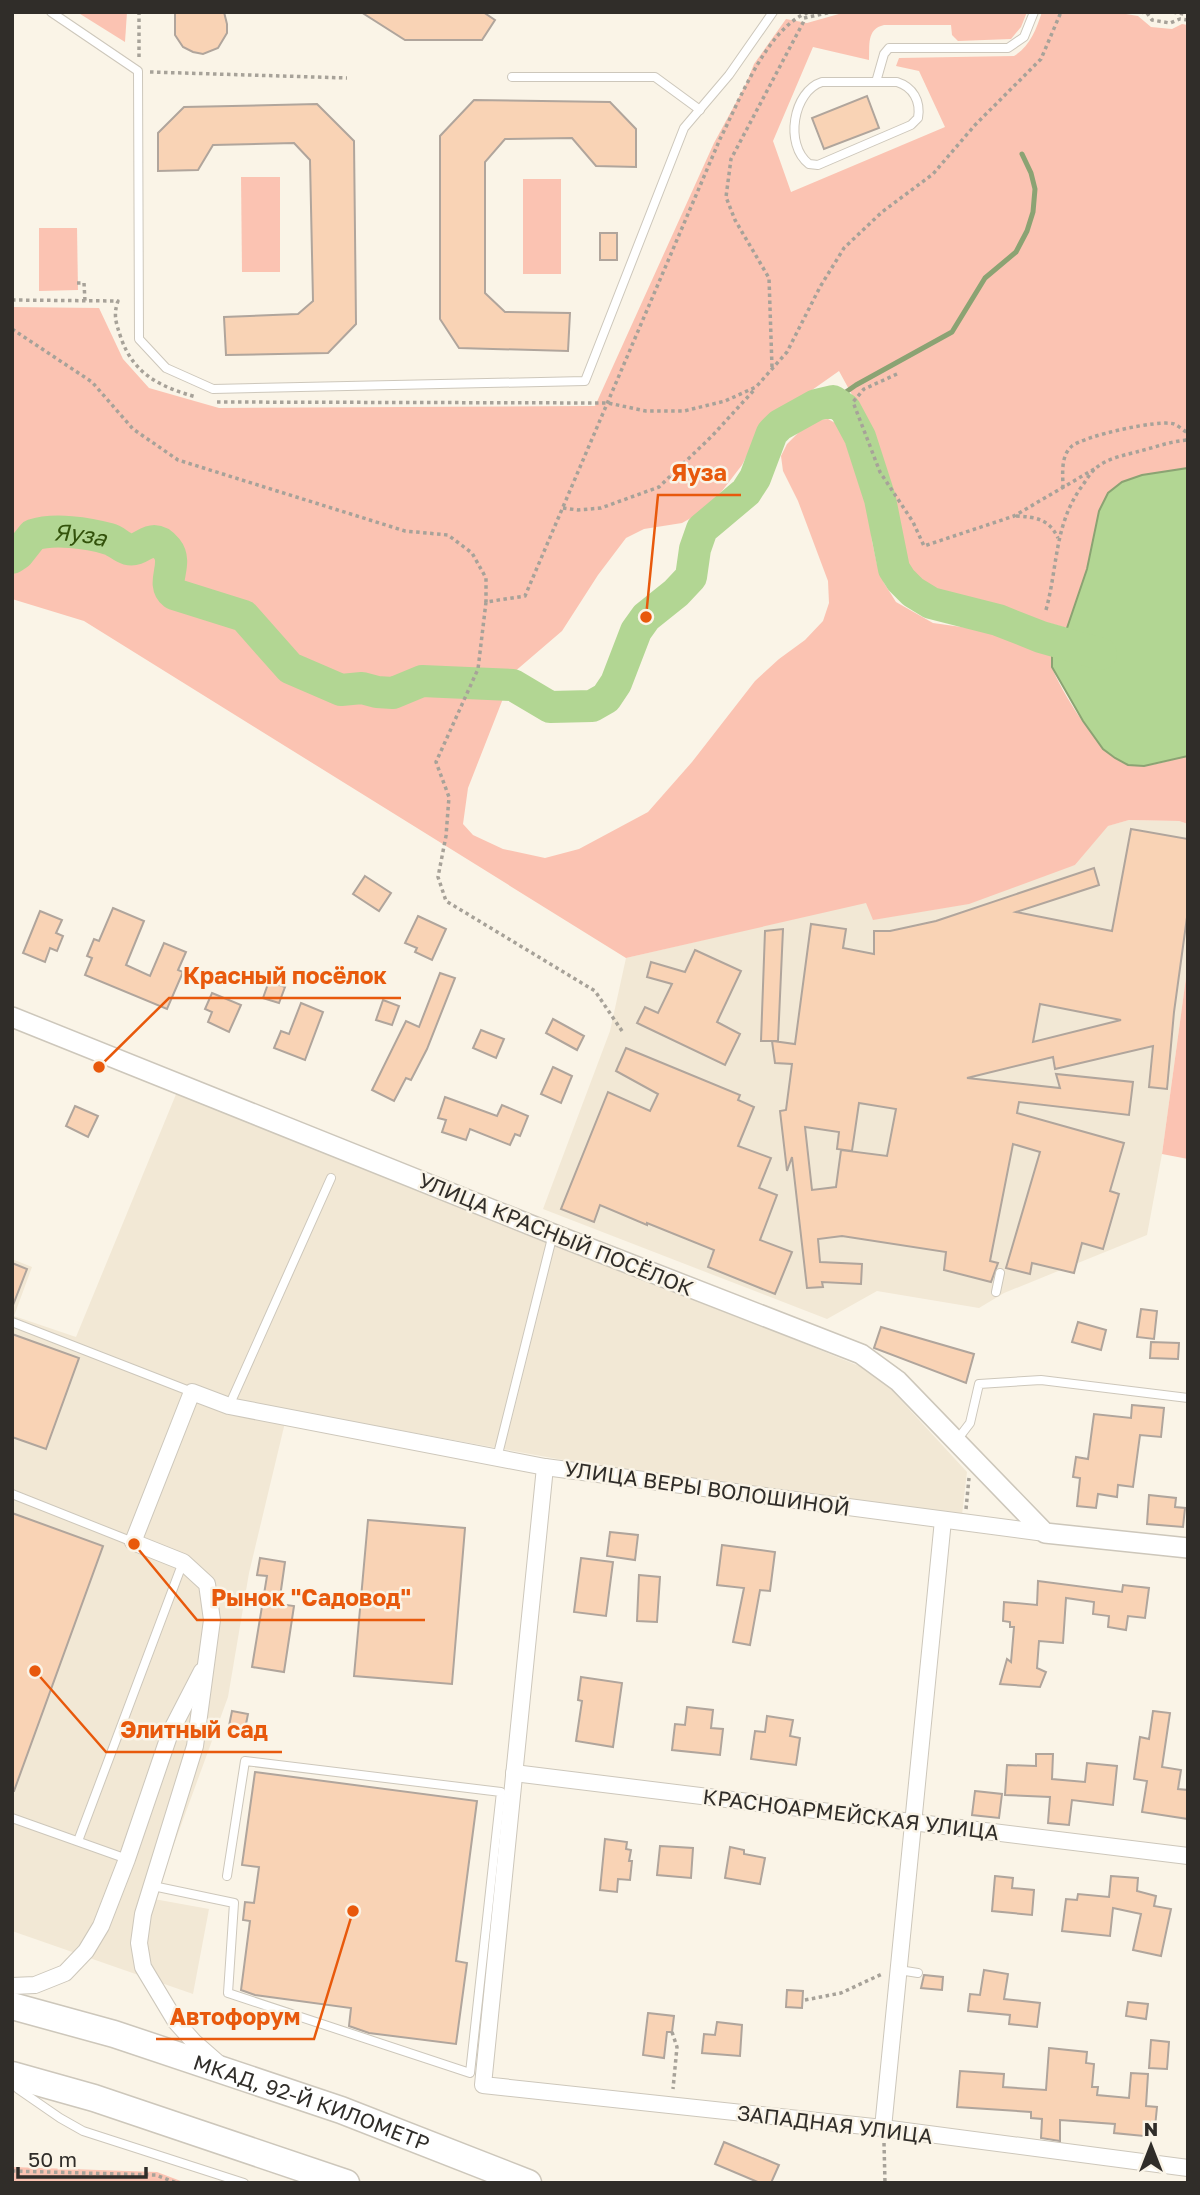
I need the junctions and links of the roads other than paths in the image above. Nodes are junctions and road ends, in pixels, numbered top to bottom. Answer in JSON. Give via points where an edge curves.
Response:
{"nodes":[{"id":1,"x":51,"y":12,"type":"edge"},
{"id":2,"x":773,"y":12,"type":"edge"},
{"id":3,"x":1034,"y":12,"type":"edge"},
{"id":4,"x":512,"y":77,"type":"dead end"},
{"id":5,"x":876,"y":82,"type":"junction"},
{"id":6,"x":700,"y":110,"type":"junction"},
{"id":7,"x":12,"y":1017,"type":"edge"},
{"id":8,"x":331,"y":1178,"type":"dead end"},
{"id":9,"x":553,"y":1234,"type":"junction"},
{"id":10,"x":1000,"y":1273,"type":"dead end"},
{"id":11,"x":996,"y":1292,"type":"dead end"},
{"id":12,"x":12,"y":1322,"type":"edge"},
{"id":13,"x":192,"y":1392,"type":"junction"},
{"id":14,"x":1188,"y":1398,"type":"edge"},
{"id":15,"x":229,"y":1406,"type":"junction"},
{"id":16,"x":956,"y":1443,"type":"junction"},
{"id":17,"x":497,"y":1458,"type":"junction"},
{"id":18,"x":545,"y":1467,"type":"junction"},
{"id":19,"x":12,"y":1494,"type":"edge"},
{"id":20,"x":943,"y":1520,"type":"junction"},
{"id":21,"x":1045,"y":1533,"type":"junction"},
{"id":22,"x":134,"y":1542,"type":"junction"},
{"id":23,"x":1188,"y":1548,"type":"edge"},
{"id":24,"x":183,"y":1562,"type":"junction"},
{"id":25,"x":208,"y":1660,"type":"junction"},
{"id":26,"x":514,"y":1773,"type":"junction"},
{"id":27,"x":12,"y":1818,"type":"edge"},
{"id":28,"x":914,"y":1822,"type":"junction"},
{"id":29,"x":78,"y":1841,"type":"junction"},
{"id":30,"x":1188,"y":1856,"type":"edge"},
{"id":31,"x":127,"y":1859,"type":"junction"},
{"id":32,"x":227,"y":1876,"type":"dead end"},
{"id":33,"x":153,"y":1886,"type":"junction"},
{"id":34,"x":899,"y":1967,"type":"junction"},
{"id":35,"x":918,"y":1973,"type":"dead end"},
{"id":36,"x":12,"y":1986,"type":"edge"},
{"id":37,"x":12,"y":2006,"type":"edge"},
{"id":38,"x":230,"y":2073,"type":"junction"},
{"id":39,"x":12,"y":2075,"type":"edge"},
{"id":40,"x":12,"y":2086,"type":"edge"},
{"id":41,"x":883,"y":2128,"type":"junction"},
{"id":42,"x":1188,"y":2168,"type":"edge"},
{"id":43,"x":327,"y":2177,"type":"edge"},
{"id":44,"x":244,"y":2183,"type":"edge"},
{"id":45,"x":346,"y":2183,"type":"edge"},
{"id":46,"x":527,"y":2183,"type":"edge"}],
"edges":[{"from":1,"to":6,"type":"lane","via":[[138,71],[139,339],[166,368],[213,389],[585,381],[684,128]]},
{"from":2,"to":6,"type":"lane"},
{"from":3,"to":5,"type":"lane","via":[[1024,37],[1008,48],[889,48]]},
{"from":4,"to":6,"type":"lane","via":[[654,77]]},
{"from":5,"to":5,"type":"lane","via":[[822,82],[810,89],[793,127],[797,149],[805,161],[818,165],[915,122],[919,106],[909,88],[897,82]]},
{"from":7,"to":9,"type":"street","name":"УЛИЦА КРАСНЫЙ ПОСЁЛОК"},
{"from":8,"to":15,"type":"lane"},
{"from":9,"to":16,"type":"street","name":"УЛИЦА КРАСНЫЙ ПОСЁЛОК","via":[[861,1353],[898,1381]]},
{"from":9,"to":17,"type":"lane"},
{"from":10,"to":11,"type":"lane"},
{"from":12,"to":13,"type":"lane"},
{"from":13,"to":15,"type":"street","name":"УЛИЦА ВЕРЫ ВОЛОШИНОЙ"},
{"from":13,"to":22,"type":"street"},
{"from":14,"to":16,"type":"lane","via":[[1041,1380],[979,1384],[970,1423]]},
{"from":15,"to":17,"type":"street","name":"УЛИЦА ВЕРЫ ВОЛОШИНОЙ"},
{"from":16,"to":21,"type":"street","name":"УЛИЦА КРАСНЫЙ ПОСЁЛОК"},
{"from":17,"to":18,"type":"street","name":"УЛИЦА ВЕРЫ ВОЛОШИНОЙ"},
{"from":18,"to":20,"type":"street","name":"УЛИЦА ВЕРЫ ВОЛОШИНОЙ"},
{"from":18,"to":26,"type":"street"},
{"from":19,"to":22,"type":"lane"},
{"from":20,"to":21,"type":"street","name":"УЛИЦА ВЕРЫ ВОЛОШИНОЙ"},
{"from":20,"to":28,"type":"street"},
{"from":21,"to":23,"type":"street","name":"УЛИЦА ВЕРЫ ВОЛОШИНОЙ"},
{"from":22,"to":24,"type":"street"},
{"from":24,"to":25,"type":"street","via":[[207,1584],[212,1620]]},
{"from":24,"to":29,"type":"lane"},
{"from":25,"to":31,"type":"street","via":[[170,1733]]},
{"from":25,"to":33,"type":"street","via":[[195,1746]]},
{"from":26,"to":28,"type":"street","name":"КРАСНОАРМЕЙСКАЯ УЛИЦА"},
{"from":26,"to":41,"type":"street","name":"ЗАПАДНАЯ УЛИЦА","via":[[483,2085]]},
{"from":27,"to":29,"type":"lane"},
{"from":28,"to":30,"type":"street","name":"КРАСНОАРМЕЙСКАЯ УЛИЦА"},
{"from":28,"to":34,"type":"street"},
{"from":29,"to":31,"type":"lane"},
{"from":31,"to":36,"type":"street","via":[[101,1926],[86,1951],[65,1973],[36,1985]]},
{"from":32,"to":33,"type":"lane","via":[[245,1760],[501,1791],[470,2073],[228,1993],[234,1903]]},
{"from":33,"to":38,"type":"street","via":[[143,1914],[143,1967],[176,2022]]},
{"from":34,"to":35,"type":"lane"},
{"from":34,"to":41,"type":"street"},
{"from":37,"to":38,"type":"highway","name":"МКАД, 92-Й КИЛОМЕТР"},
{"from":38,"to":46,"type":"highway","name":"МКАД, 92-Й КИЛОМЕТР","via":[[341,2110]]},
{"from":39,"to":43,"type":"highway"},
{"from":40,"to":44,"type":"lane","via":[[83,2131]]},
{"from":41,"to":42,"type":"street","name":"ЗАПАДНАЯ УЛИЦА"},
{"from":43,"to":45,"type":"highway"}]}
